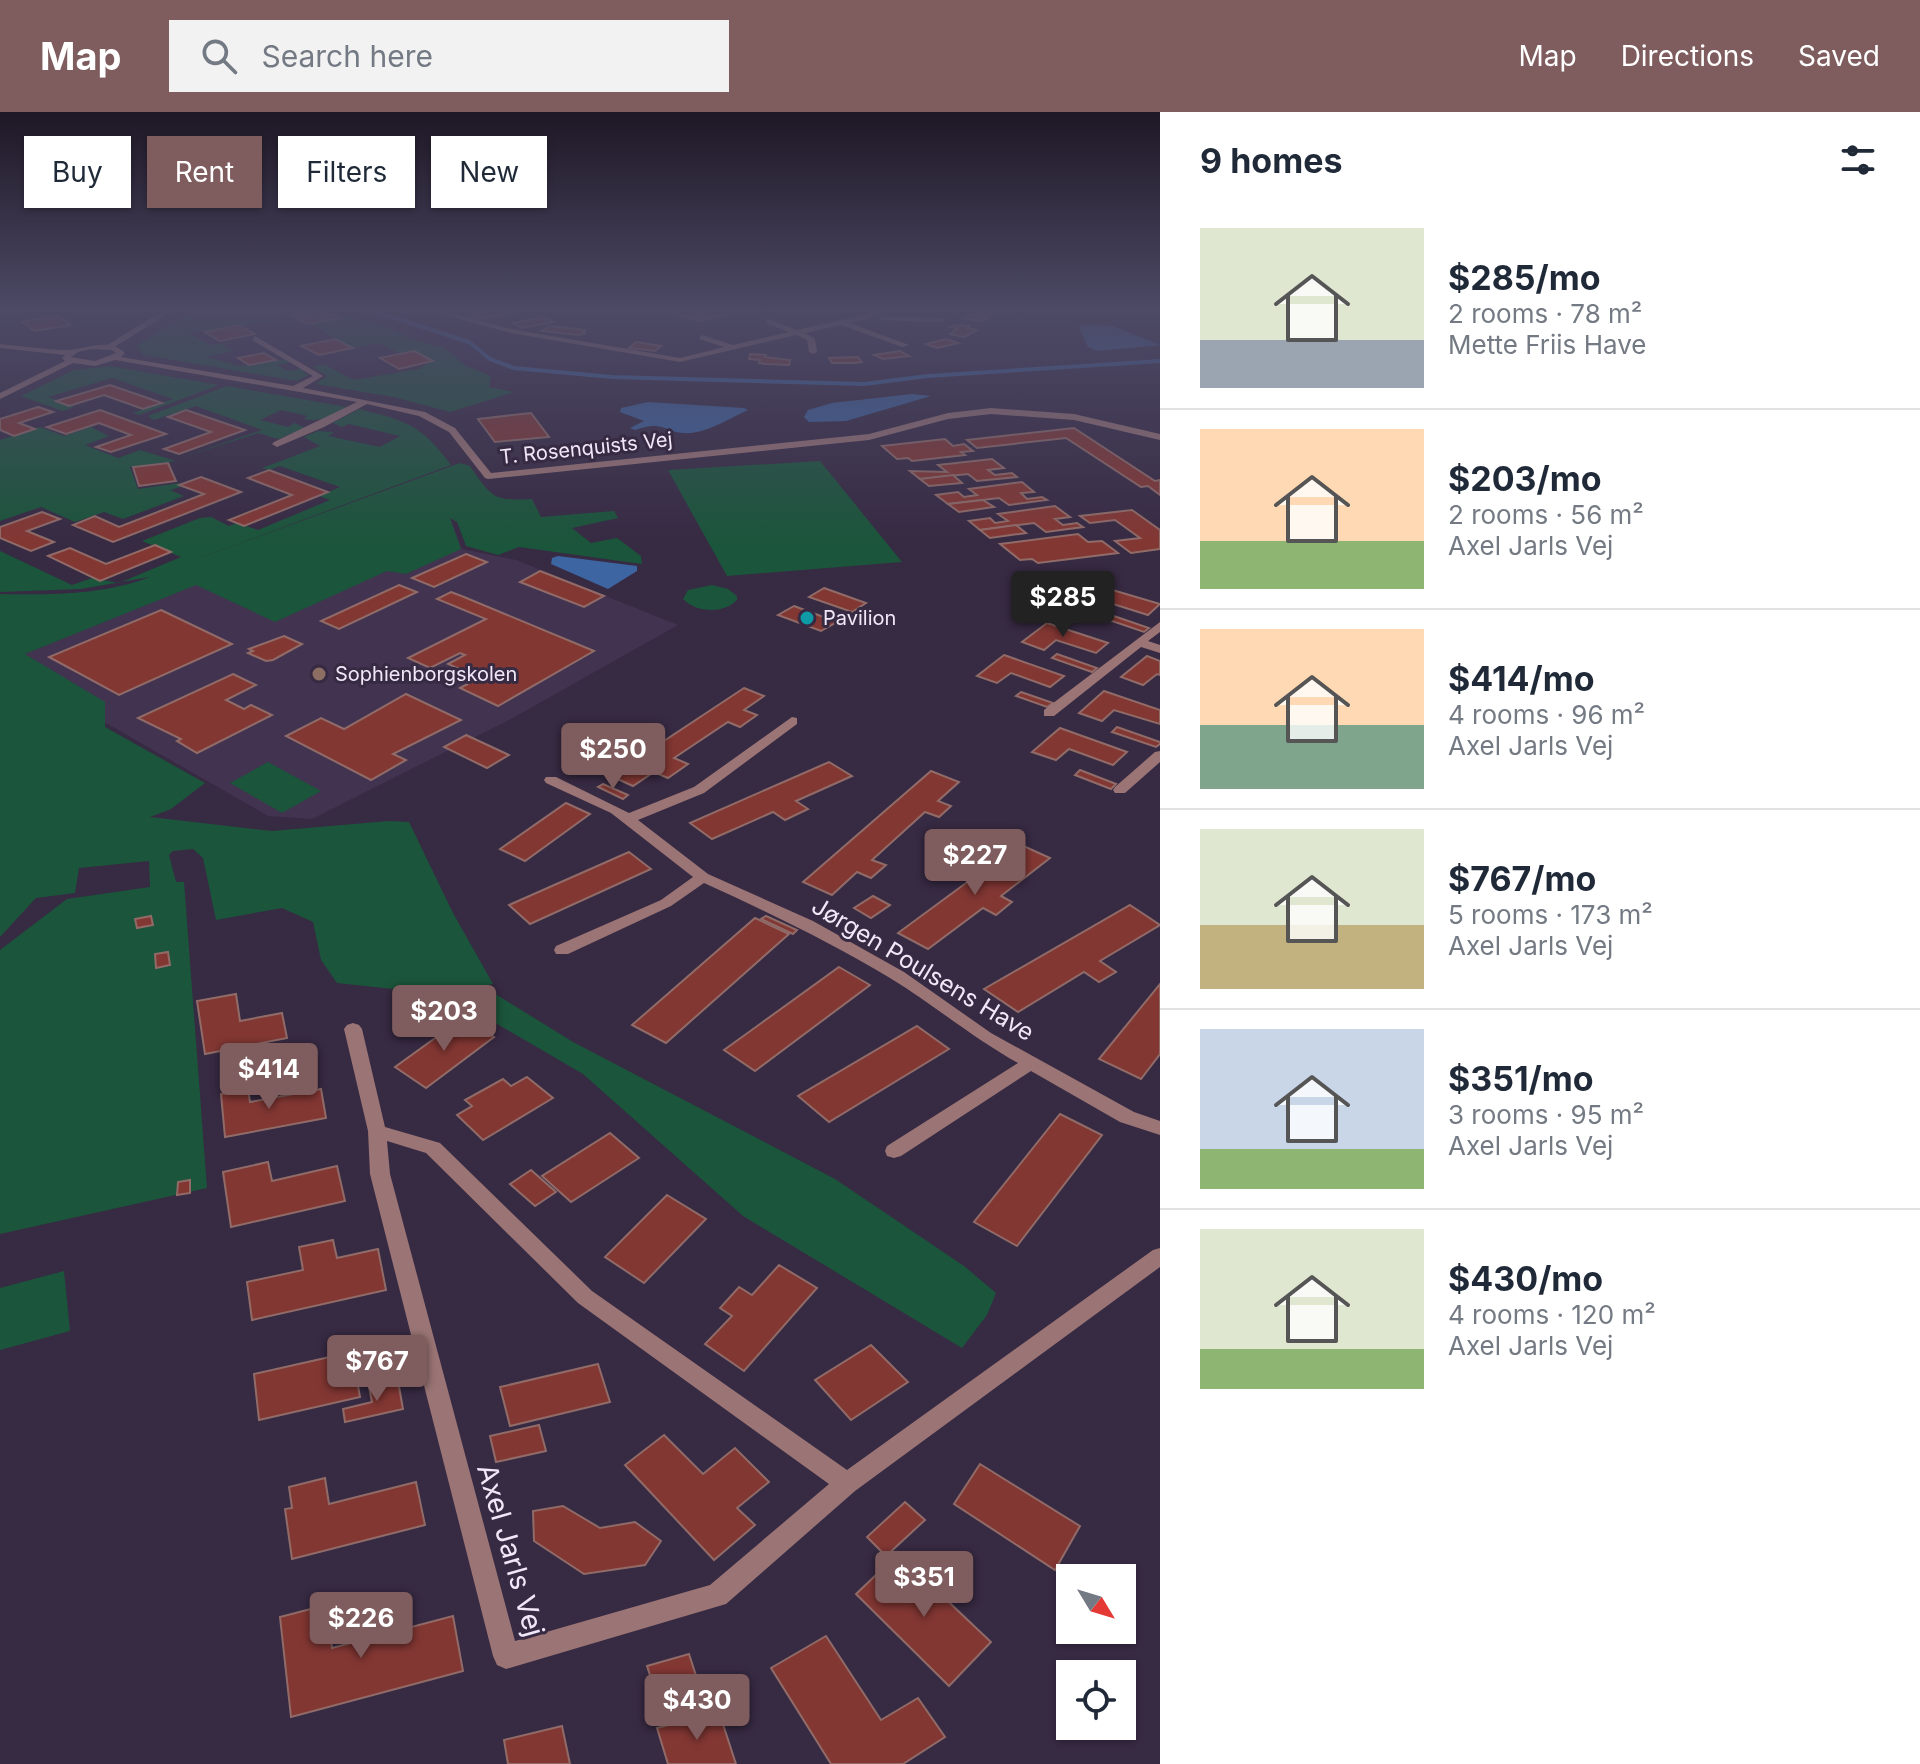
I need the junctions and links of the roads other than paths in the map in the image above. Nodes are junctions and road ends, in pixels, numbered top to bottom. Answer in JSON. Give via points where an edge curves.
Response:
{"nodes":[{"id":1,"x":290,"y":387,"type":"edge"},
{"id":2,"x":295,"y":388,"type":"joint"},
{"id":3,"x":366,"y":401,"type":"junction"},
{"id":4,"x":1160,"y":437,"type":"edge"},
{"id":5,"x":277,"y":444,"type":"dead end"},
{"id":6,"x":1160,"y":626,"type":"edge"},
{"id":7,"x":1139,"y":642,"type":"junction"},
{"id":8,"x":1160,"y":649,"type":"edge"},
{"id":9,"x":1049,"y":713,"type":"dead end"},
{"id":10,"x":792,"y":721,"type":"dead end"},
{"id":11,"x":1160,"y":755,"type":"edge"},
{"id":12,"x":551,"y":780,"type":"dead end"},
{"id":13,"x":1120,"y":790,"type":"dead end"},
{"id":14,"x":627,"y":819,"type":"junction"},
{"id":15,"x":703,"y":877,"type":"junction"},
{"id":16,"x":562,"y":950,"type":"dead end"},
{"id":17,"x":353,"y":1029,"type":"dead end"},
{"id":18,"x":1031,"y":1063,"type":"junction"},
{"id":19,"x":1160,"y":1128,"type":"edge"},
{"id":20,"x":377,"y":1131,"type":"junction"},
{"id":21,"x":894,"y":1151,"type":"dead end"},
{"id":22,"x":1160,"y":1256,"type":"edge"},
{"id":23,"x":847,"y":1483,"type":"junction"}],
"edges":[{"from":1,"to":2,"type":"street"},
{"from":2,"to":3,"type":"street"},
{"from":3,"to":4,"type":"street","name":"T. Rosenquists Vej","via":[[422,414],[452,430],[488,476],[869,437],[948,416],[991,411],[1074,417]]},
{"from":3,"to":5,"type":"street"},
{"from":6,"to":7,"type":"street"},
{"from":7,"to":8,"type":"street"},
{"from":7,"to":9,"type":"street"},
{"from":10,"to":14,"type":"street","via":[[699,790]]},
{"from":11,"to":13,"type":"street"},
{"from":12,"to":14,"type":"street","name":"Jørgen Poulsens Have"},
{"from":14,"to":15,"type":"street","name":"Jørgen Poulsens Have"},
{"from":15,"to":16,"type":"street","via":[[666,903]]},
{"from":15,"to":18,"type":"street","name":"Jørgen Poulsens Have","via":[[807,924]]},
{"from":17,"to":20,"type":"street","name":"Axel Jarls Vej"},
{"from":18,"to":19,"type":"street","name":"Jørgen Poulsens Have","via":[[1127,1117]]},
{"from":18,"to":21,"type":"street","name":"Jørgen Poulsens Have"},
{"from":20,"to":23,"type":"street","via":[[433,1148],[585,1297]]},
{"from":20,"to":23,"type":"street","name":"Axel Jarls Vej","via":[[380,1174],[506,1656],[717,1595]]},
{"from":22,"to":23,"type":"street","name":"Axel Jarls Vej"}]}
